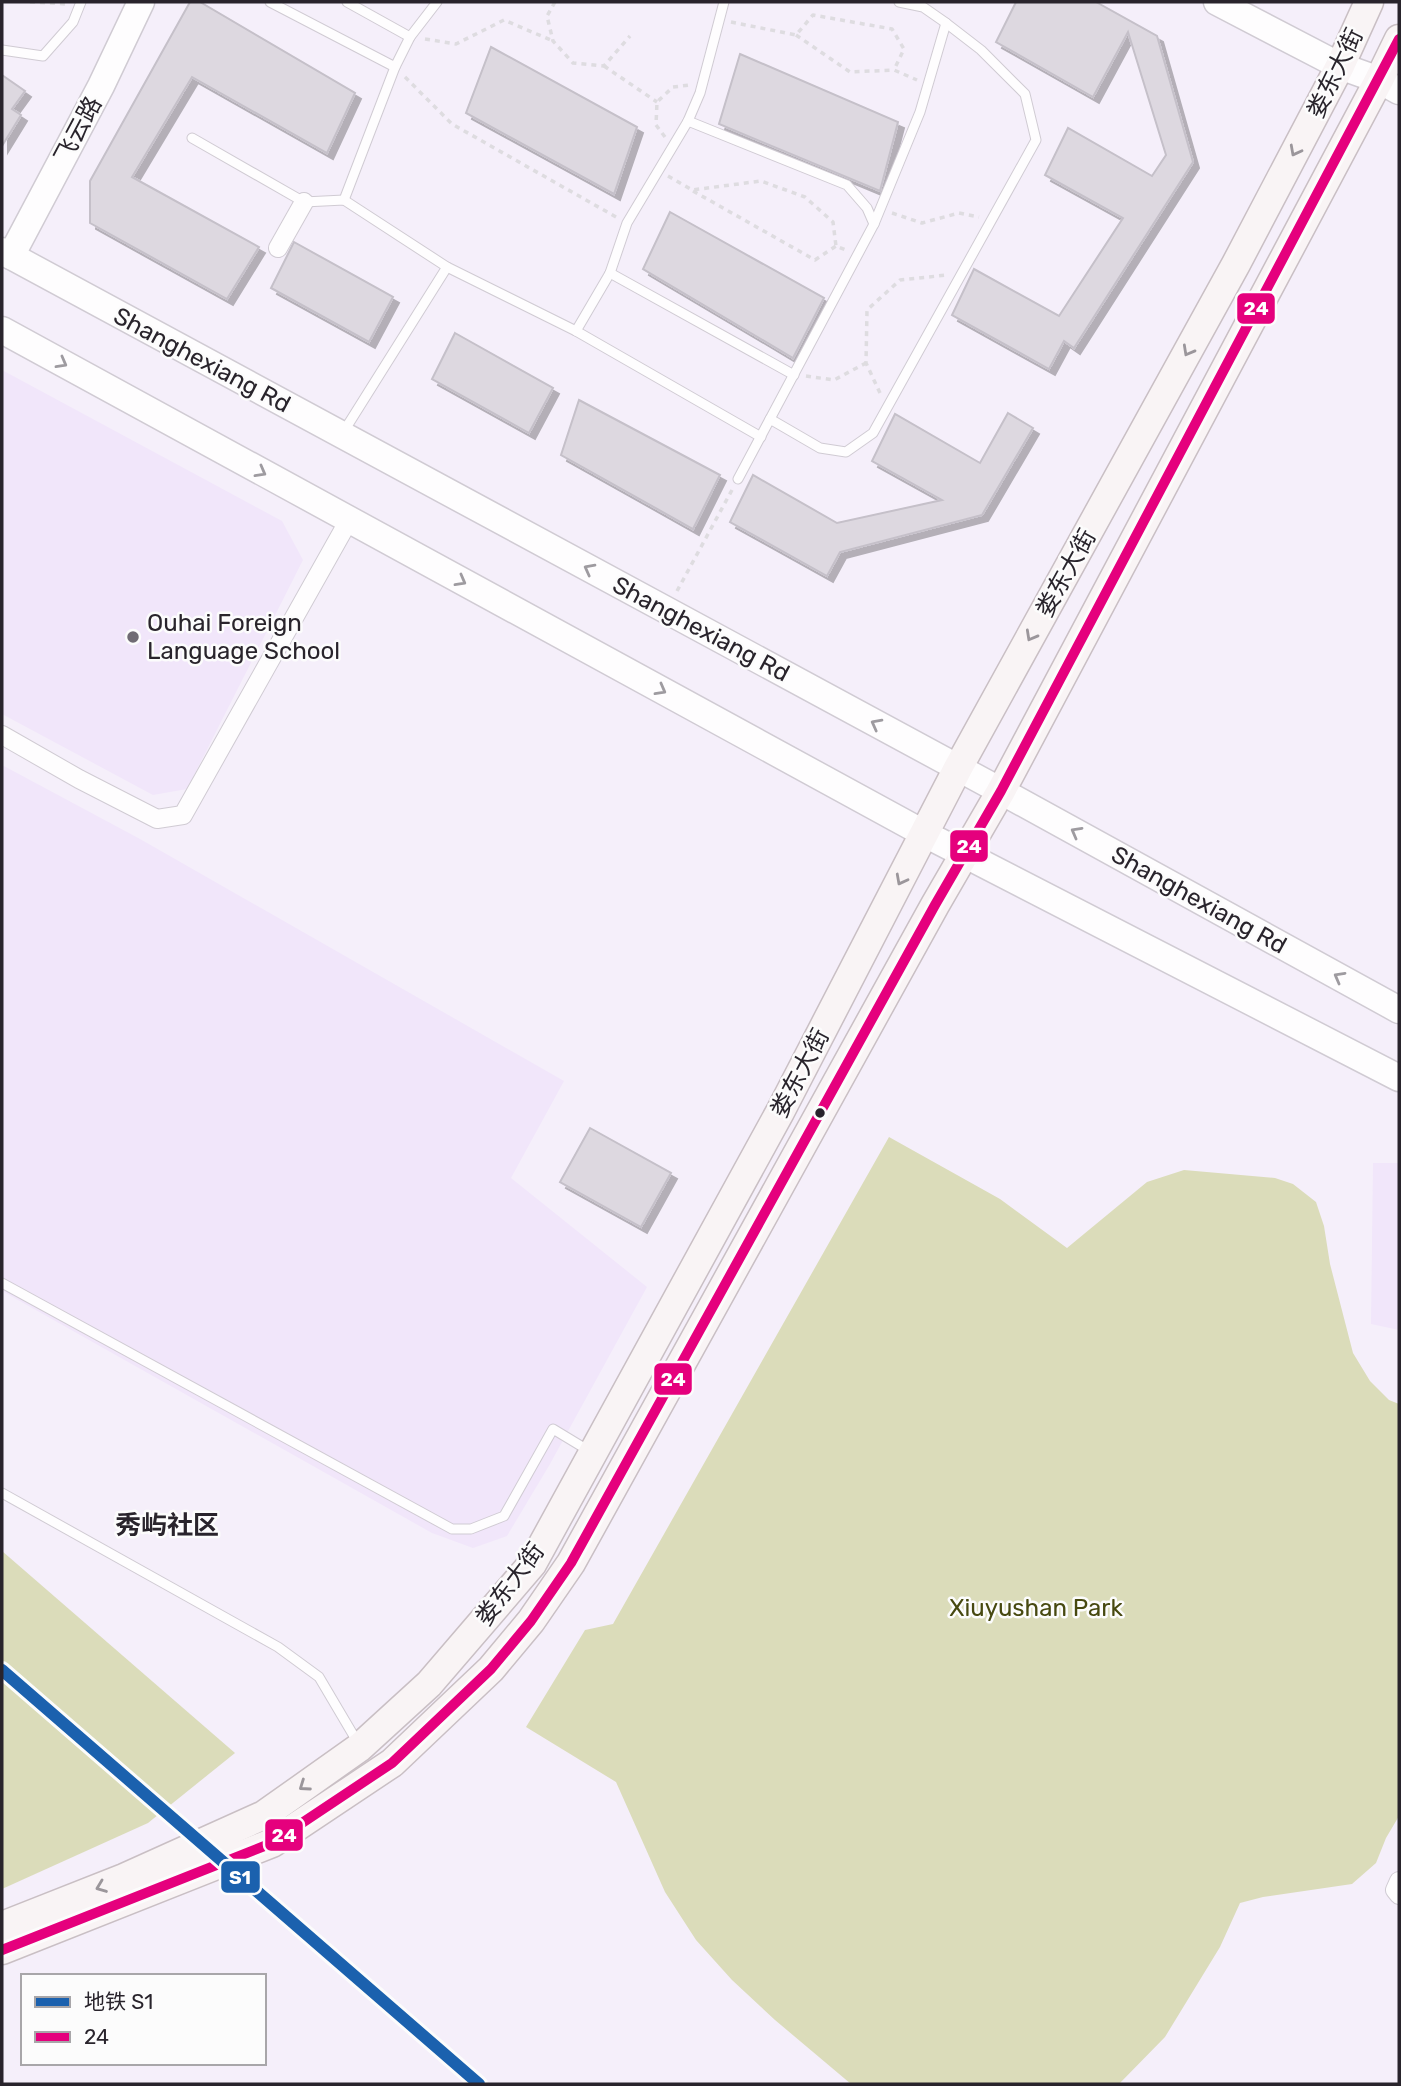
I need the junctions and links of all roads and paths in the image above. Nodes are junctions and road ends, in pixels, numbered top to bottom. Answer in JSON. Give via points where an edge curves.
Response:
{"nodes":[{"id":1,"x":30,"y":2,"type":"edge"},
{"id":2,"x":141,"y":2,"type":"edge"},
{"id":3,"x":270,"y":2,"type":"edge"},
{"id":4,"x":347,"y":2,"type":"edge"},
{"id":5,"x":437,"y":2,"type":"edge"},
{"id":6,"x":555,"y":2,"type":"edge"},
{"id":7,"x":724,"y":2,"type":"edge"},
{"id":8,"x":900,"y":2,"type":"edge"},
{"id":9,"x":1217,"y":2,"type":"edge"},
{"id":10,"x":1369,"y":2,"type":"edge"},
{"id":11,"x":80,"y":3,"type":"edge"},
{"id":12,"x":719,"y":20,"type":"junction"},
{"id":13,"x":946,"y":23,"type":"junction"},
{"id":14,"x":796,"y":34,"type":"junction"},
{"id":15,"x":630,"y":36,"type":"dead end"},
{"id":16,"x":410,"y":37,"type":"junction"},
{"id":17,"x":1399,"y":39,"type":"edge"},
{"id":18,"x":553,"y":41,"type":"junction"},
{"id":19,"x":2,"y":50,"type":"edge"},
{"id":20,"x":604,"y":66,"type":"junction"},
{"id":21,"x":1340,"y":66,"type":"junction"},
{"id":22,"x":395,"y":67,"type":"junction"},
{"id":23,"x":894,"y":70,"type":"junction"},
{"id":24,"x":702,"y":84,"type":"junction"},
{"id":25,"x":928,"y":85,"type":"junction"},
{"id":26,"x":1389,"y":86,"type":"edge"},
{"id":27,"x":657,"y":102,"type":"junction"},
{"id":28,"x":688,"y":121,"type":"junction"},
{"id":29,"x":192,"y":138,"type":"dead end"},
{"id":30,"x":672,"y":147,"type":"junction"},
{"id":31,"x":659,"y":170,"type":"junction"},
{"id":32,"x":692,"y":190,"type":"junction"},
{"id":33,"x":344,"y":200,"type":"junction"},
{"id":34,"x":304,"y":202,"type":"junction"},
{"id":35,"x":880,"y":209,"type":"junction"},
{"id":36,"x":992,"y":220,"type":"junction"},
{"id":37,"x":627,"y":223,"type":"junction"},
{"id":38,"x":874,"y":224,"type":"junction"},
{"id":39,"x":836,"y":246,"type":"junction"},
{"id":40,"x":278,"y":248,"type":"dead end"},
{"id":41,"x":6,"y":254,"type":"edge"},
{"id":42,"x":857,"y":256,"type":"junction"},
{"id":43,"x":447,"y":267,"type":"junction"},
{"id":44,"x":610,"y":273,"type":"junction"},
{"id":45,"x":962,"y":274,"type":"junction"},
{"id":46,"x":2,"y":330,"type":"edge"},
{"id":47,"x":576,"y":331,"type":"junction"},
{"id":48,"x":866,"y":363,"type":"junction"},
{"id":49,"x":794,"y":375,"type":"junction"},
{"id":50,"x":887,"y":407,"type":"junction"},
{"id":51,"x":770,"y":419,"type":"junction"},
{"id":52,"x":341,"y":435,"type":"junction"},
{"id":53,"x":761,"y":437,"type":"junction"},
{"id":54,"x":738,"y":479,"type":"joint"},
{"id":55,"x":349,"y":520,"type":"junction"},
{"id":56,"x":666,"y":610,"type":"junction"},
{"id":57,"x":2,"y":735,"type":"edge"},
{"id":58,"x":958,"y":768,"type":"junction"},
{"id":59,"x":1000,"y":791,"type":"junction"},
{"id":60,"x":925,"y":834,"type":"junction"},
{"id":61,"x":964,"y":853,"type":"junction"},
{"id":62,"x":1399,"y":1010,"type":"edge"},
{"id":63,"x":1399,"y":1078,"type":"edge"},
{"id":64,"x":2,"y":1283,"type":"edge"},
{"id":65,"x":593,"y":1453,"type":"junction"},
{"id":66,"x":2,"y":1493,"type":"edge"},
{"id":67,"x":360,"y":1747,"type":"junction"},
{"id":68,"x":1399,"y":1881,"type":"edge"},
{"id":69,"x":1399,"y":1895,"type":"edge"},
{"id":70,"x":2,"y":1926,"type":"edge"},
{"id":71,"x":2,"y":1950,"type":"edge"}],
"edges":[{"from":1,"to":11,"type":"path"},
{"from":2,"to":41,"type":"main road","name":"飞云路","via":[[101,86]]},
{"from":3,"to":22,"type":"lane"},
{"from":4,"to":16,"type":"lane"},
{"from":5,"to":16,"type":"lane"},
{"from":6,"to":18,"type":"path","via":[[547,16]]},
{"from":7,"to":12,"type":"lane"},
{"from":8,"to":13,"type":"lane","via":[[923,7]]},
{"from":9,"to":21,"type":"main road"},
{"from":10,"to":21,"type":"main road","name":"娄东大街"},
{"from":11,"to":19,"type":"lane","via":[[73,22],[43,56]]},
{"from":12,"to":14,"type":"path"},
{"from":12,"to":24,"type":"lane"},
{"from":13,"to":25,"type":"lane"},
{"from":13,"to":36,"type":"lane","via":[[1025,94],[1036,140]]},
{"from":14,"to":23,"type":"path","via":[[850,72]]},
{"from":14,"to":23,"type":"path","via":[[813,15],[892,29],[904,49]]},
{"from":15,"to":20,"type":"path"},
{"from":16,"to":18,"type":"path","via":[[456,44],[504,20]]},
{"from":16,"to":22,"type":"lane"},
{"from":17,"to":26,"type":"main road","name":"娄东大街"},
{"from":18,"to":20,"type":"path","via":[[573,63]]},
{"from":20,"to":27,"type":"path"},
{"from":21,"to":26,"type":"main road"},
{"from":21,"to":58,"type":"main road","name":"娄东大街","one_way":true},
{"from":22,"to":33,"type":"lane"},
{"from":22,"to":37,"type":"path","via":[[452,124]]},
{"from":23,"to":25,"type":"path"},
{"from":24,"to":27,"type":"path","via":[[673,87]]},
{"from":24,"to":28,"type":"lane"},
{"from":25,"to":35,"type":"lane"},
{"from":26,"to":59,"type":"main road","name":"娄东大街"},
{"from":27,"to":30,"type":"path","via":[[656,125]]},
{"from":28,"to":30,"type":"lane"},
{"from":28,"to":38,"type":"lane","via":[[847,186],[867,208]]},
{"from":29,"to":34,"type":"lane"},
{"from":30,"to":31,"type":"lane"},
{"from":31,"to":32,"type":"path"},
{"from":31,"to":37,"type":"lane"},
{"from":32,"to":39,"type":"path","via":[[815,260]]},
{"from":32,"to":39,"type":"path","via":[[761,181],[805,197],[832,222]]},
{"from":33,"to":34,"type":"lane"},
{"from":33,"to":43,"type":"lane"},
{"from":34,"to":40,"type":"street"},
{"from":35,"to":36,"type":"path","via":[[922,223],[959,213]]},
{"from":35,"to":38,"type":"lane"},
{"from":36,"to":45,"type":"lane"},
{"from":37,"to":44,"type":"lane"},
{"from":38,"to":42,"type":"lane"},
{"from":39,"to":42,"type":"path"},
{"from":41,"to":52,"type":"main road","name":"Shanghexiang Rd"},
{"from":42,"to":49,"type":"lane"},
{"from":43,"to":47,"type":"lane"},
{"from":43,"to":52,"type":"lane"},
{"from":44,"to":47,"type":"lane"},
{"from":44,"to":49,"type":"lane"},
{"from":45,"to":48,"type":"path","via":[[900,280],[867,310]]},
{"from":45,"to":50,"type":"lane"},
{"from":46,"to":55,"type":"main road","one_way":true},
{"from":47,"to":53,"type":"lane"},
{"from":48,"to":49,"type":"path","via":[[834,380]]},
{"from":48,"to":50,"type":"path"},
{"from":49,"to":51,"type":"lane"},
{"from":50,"to":51,"type":"lane","via":[[873,433],[846,452],[820,448]]},
{"from":51,"to":53,"type":"lane"},
{"from":56,"to":52,"type":"main road","name":"Shanghexiang Rd","one_way":true},
{"from":53,"to":54,"type":"lane"},
{"from":54,"to":56,"type":"path"},
{"from":55,"to":57,"type":"street","via":[[183,815],[157,819]]},
{"from":55,"to":60,"type":"main road","one_way":true},
{"from":58,"to":56,"type":"main road","name":"Shanghexiang Rd","one_way":true},
{"from":58,"to":59,"type":"main road","name":"Shanghexiang Rd"},
{"from":58,"to":60,"type":"main road","name":"娄东大街"},
{"from":59,"to":61,"type":"main road","name":"娄东大街"},
{"from":62,"to":59,"type":"main road","name":"Shanghexiang Rd","one_way":true},
{"from":60,"to":61,"type":"main road"},
{"from":60,"to":65,"type":"main road","name":"娄东大街","one_way":true,"via":[[780,1112]]},
{"from":61,"to":63,"type":"main road"},
{"from":61,"to":71,"type":"main road","name":"娄东大街","via":[[571,1563],[491,1669],[392,1763],[272,1843]]},
{"from":64,"to":65,"type":"lane","via":[[452,1529],[471,1529],[504,1516],[553,1429]]},
{"from":65,"to":67,"type":"main road","name":"娄东大街","via":[[532,1563],[429,1684]]},
{"from":66,"to":67,"type":"lane","via":[[278,1647],[319,1677]]},
{"from":67,"to":70,"type":"main road","name":"娄东大街","one_way":true,"via":[[264,1815]]},
{"from":68,"to":69,"type":"street","via":[[1395,1890]]}]}
